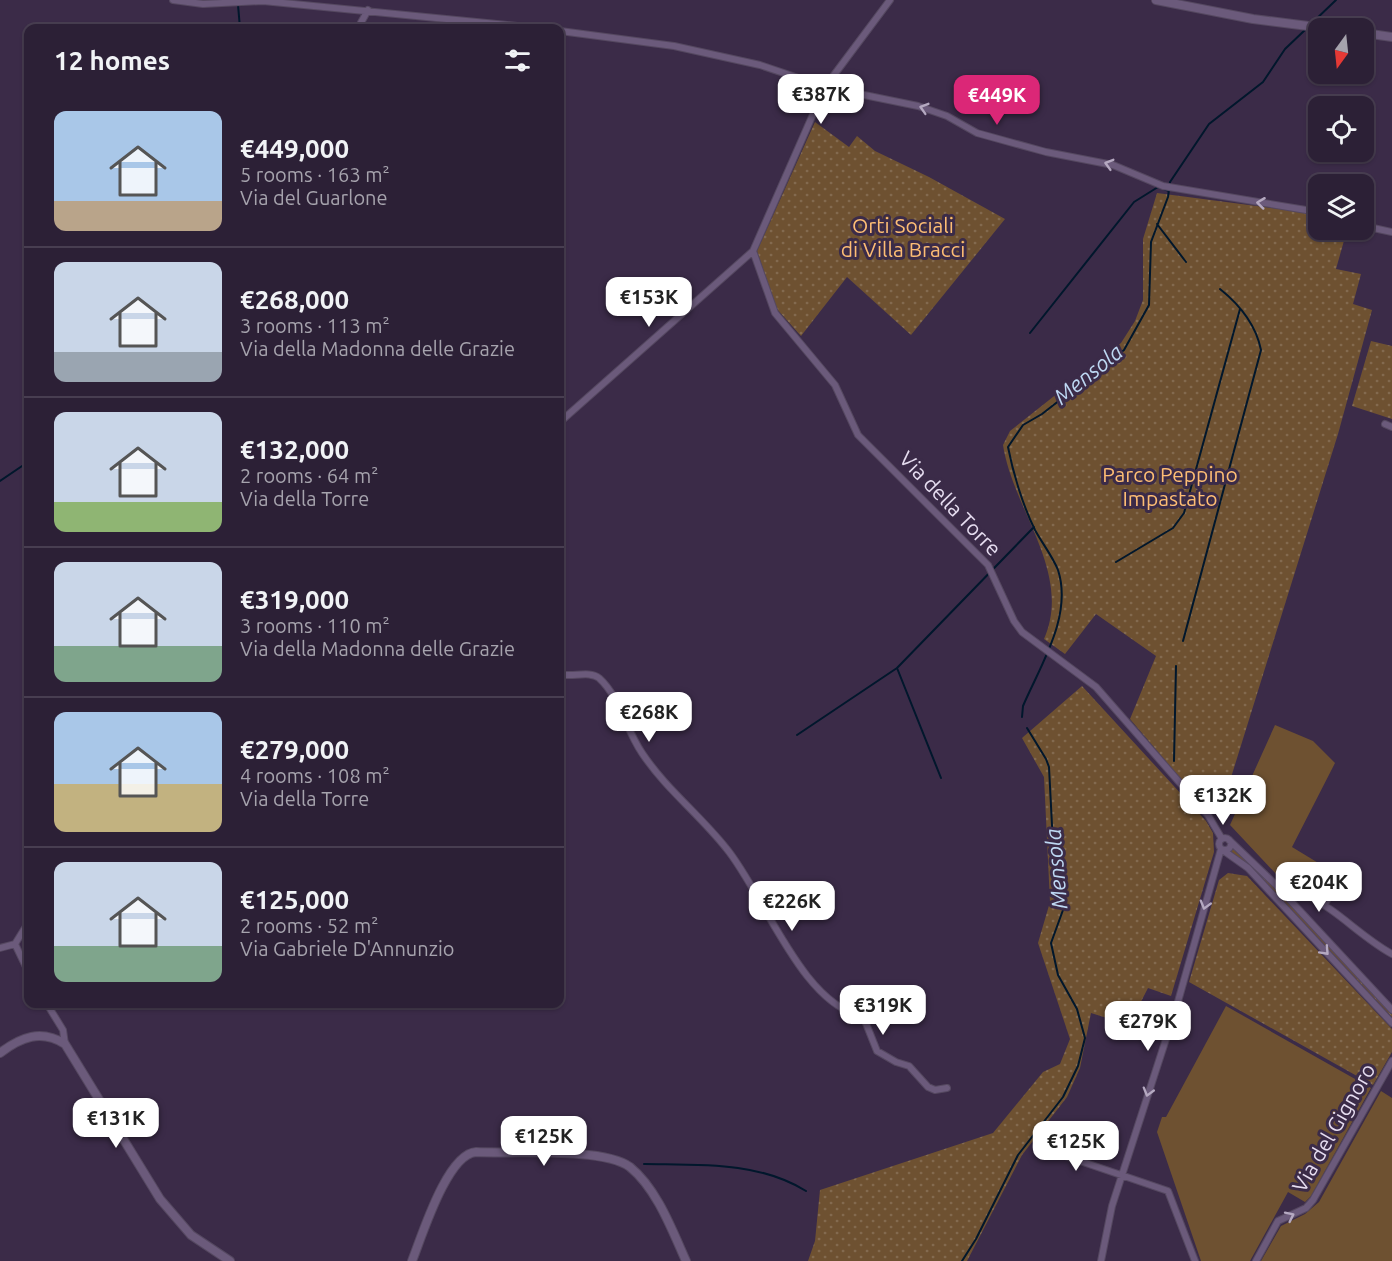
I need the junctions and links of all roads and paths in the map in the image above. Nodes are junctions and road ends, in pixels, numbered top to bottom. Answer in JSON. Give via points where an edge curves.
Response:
{"nodes":[{"id":1,"x":173,"y":0,"type":"edge"},
{"id":2,"x":890,"y":0,"type":"edge"},
{"id":3,"x":1156,"y":0,"type":"edge"},
{"id":4,"x":368,"y":10,"type":"junction"},
{"id":5,"x":360,"y":24,"type":"edge"},
{"id":6,"x":476,"y":24,"type":"edge"},
{"id":7,"x":1308,"y":26,"type":"edge"},
{"id":8,"x":564,"y":32,"type":"edge"},
{"id":9,"x":1374,"y":34,"type":"edge"},
{"id":10,"x":1392,"y":37,"type":"edge"},
{"id":11,"x":825,"y":87,"type":"junction"},
{"id":12,"x":1308,"y":210,"type":"edge"},
{"id":13,"x":1374,"y":228,"type":"edge"},
{"id":14,"x":1392,"y":232,"type":"edge"},
{"id":15,"x":753,"y":251,"type":"junction"},
{"id":16,"x":564,"y":418,"type":"edge"},
{"id":17,"x":564,"y":675,"type":"edge"},
{"id":18,"x":1222,"y":839,"type":"junction"},
{"id":19,"x":1230,"y":840,"type":"junction"},
{"id":20,"x":1223,"y":850,"type":"junction"},
{"id":21,"x":1342,"y":873,"type":"dead end"},
{"id":22,"x":1316,"y":877,"type":"dead end"},
{"id":23,"x":1335,"y":887,"type":"junction"},
{"id":24,"x":1306,"y":895,"type":"dead end"},
{"id":25,"x":1325,"y":904,"type":"junction"},
{"id":26,"x":24,"y":929,"type":"edge"},
{"id":27,"x":15,"y":944,"type":"junction"},
{"id":28,"x":0,"y":948,"type":"edge"},
{"id":29,"x":1392,"y":954,"type":"edge"},
{"id":30,"x":24,"y":963,"type":"edge"},
{"id":31,"x":49,"y":1008,"type":"edge"},
{"id":32,"x":1392,"y":1010,"type":"edge"},
{"id":33,"x":1392,"y":1023,"type":"edge"},
{"id":34,"x":65,"y":1044,"type":"junction"},
{"id":35,"x":0,"y":1053,"type":"edge"},
{"id":36,"x":1392,"y":1061,"type":"edge"},
{"id":37,"x":947,"y":1088,"type":"dead end"},
{"id":38,"x":1036,"y":1146,"type":"dead end"},
{"id":39,"x":1124,"y":1175,"type":"junction"},
{"id":40,"x":230,"y":1261,"type":"edge"},
{"id":41,"x":412,"y":1261,"type":"edge"},
{"id":42,"x":686,"y":1261,"type":"edge"},
{"id":43,"x":1101,"y":1261,"type":"edge"},
{"id":44,"x":1195,"y":1261,"type":"edge"},
{"id":45,"x":1256,"y":1261,"type":"edge"}],
"edges":[{"from":1,"to":4,"type":"street","via":[[203,4],[263,1]]},
{"from":2,"to":11,"type":"street"},
{"from":3,"to":7,"type":"street"},
{"from":4,"to":5,"type":"street"},
{"from":4,"to":6,"type":"street"},
{"from":8,"to":11,"type":"street","via":[[674,46],[760,65]]},
{"from":9,"to":10,"type":"street"},
{"from":12,"to":11,"type":"street","one_way":true,"via":[[1173,189],[1113,165],[977,133],[918,106]]},
{"from":11,"to":15,"type":"street"},
{"from":13,"to":14,"type":"street"},
{"from":15,"to":16,"type":"street"},
{"from":15,"to":18,"type":"street","name":"Via della Torre","via":[[775,313],[834,385],[858,435],[983,559],[993,572],[1017,626],[1096,687],[1208,815]]},
{"from":17,"to":37,"type":"street","via":[[592,675],[600,680],[647,760],[727,848],[795,959],[829,1000],[847,1014],[863,1016],[877,1052],[909,1066],[928,1087]]},
{"from":18,"to":19,"type":"street"},
{"from":18,"to":20,"type":"street","via":[[1219,845]]},
{"from":19,"to":20,"type":"street","via":[[1231,847]]},
{"from":19,"to":32,"type":"street"},
{"from":20,"to":33,"type":"street","one_way":true,"via":[[1248,868]]},
{"from":20,"to":39,"type":"street","one_way":true},
{"from":21,"to":23,"type":"street"},
{"from":22,"to":23,"type":"street"},
{"from":23,"to":25,"type":"street"},
{"from":24,"to":25,"type":"street"},
{"from":25,"to":29,"type":"street"},
{"from":26,"to":27,"type":"street"},
{"from":27,"to":28,"type":"street"},
{"from":27,"to":30,"type":"street"},
{"from":31,"to":34,"type":"street","via":[[63,1030]]},
{"from":34,"to":35,"type":"street","via":[[39,1034],[17,1039]]},
{"from":34,"to":40,"type":"street","via":[[160,1198],[191,1235]]},
{"from":45,"to":36,"type":"street","name":"Via del Gignoro","one_way":true,"via":[[1278,1221],[1314,1200]]},
{"from":38,"to":39,"type":"street"},
{"from":39,"to":43,"type":"street","via":[[1112,1206]]},
{"from":39,"to":44,"type":"street","via":[[1170,1193]]},
{"from":41,"to":42,"type":"street","via":[[449,1174],[462,1157],[476,1152],[598,1156],[619,1161],[631,1168],[650,1190]]}]}
